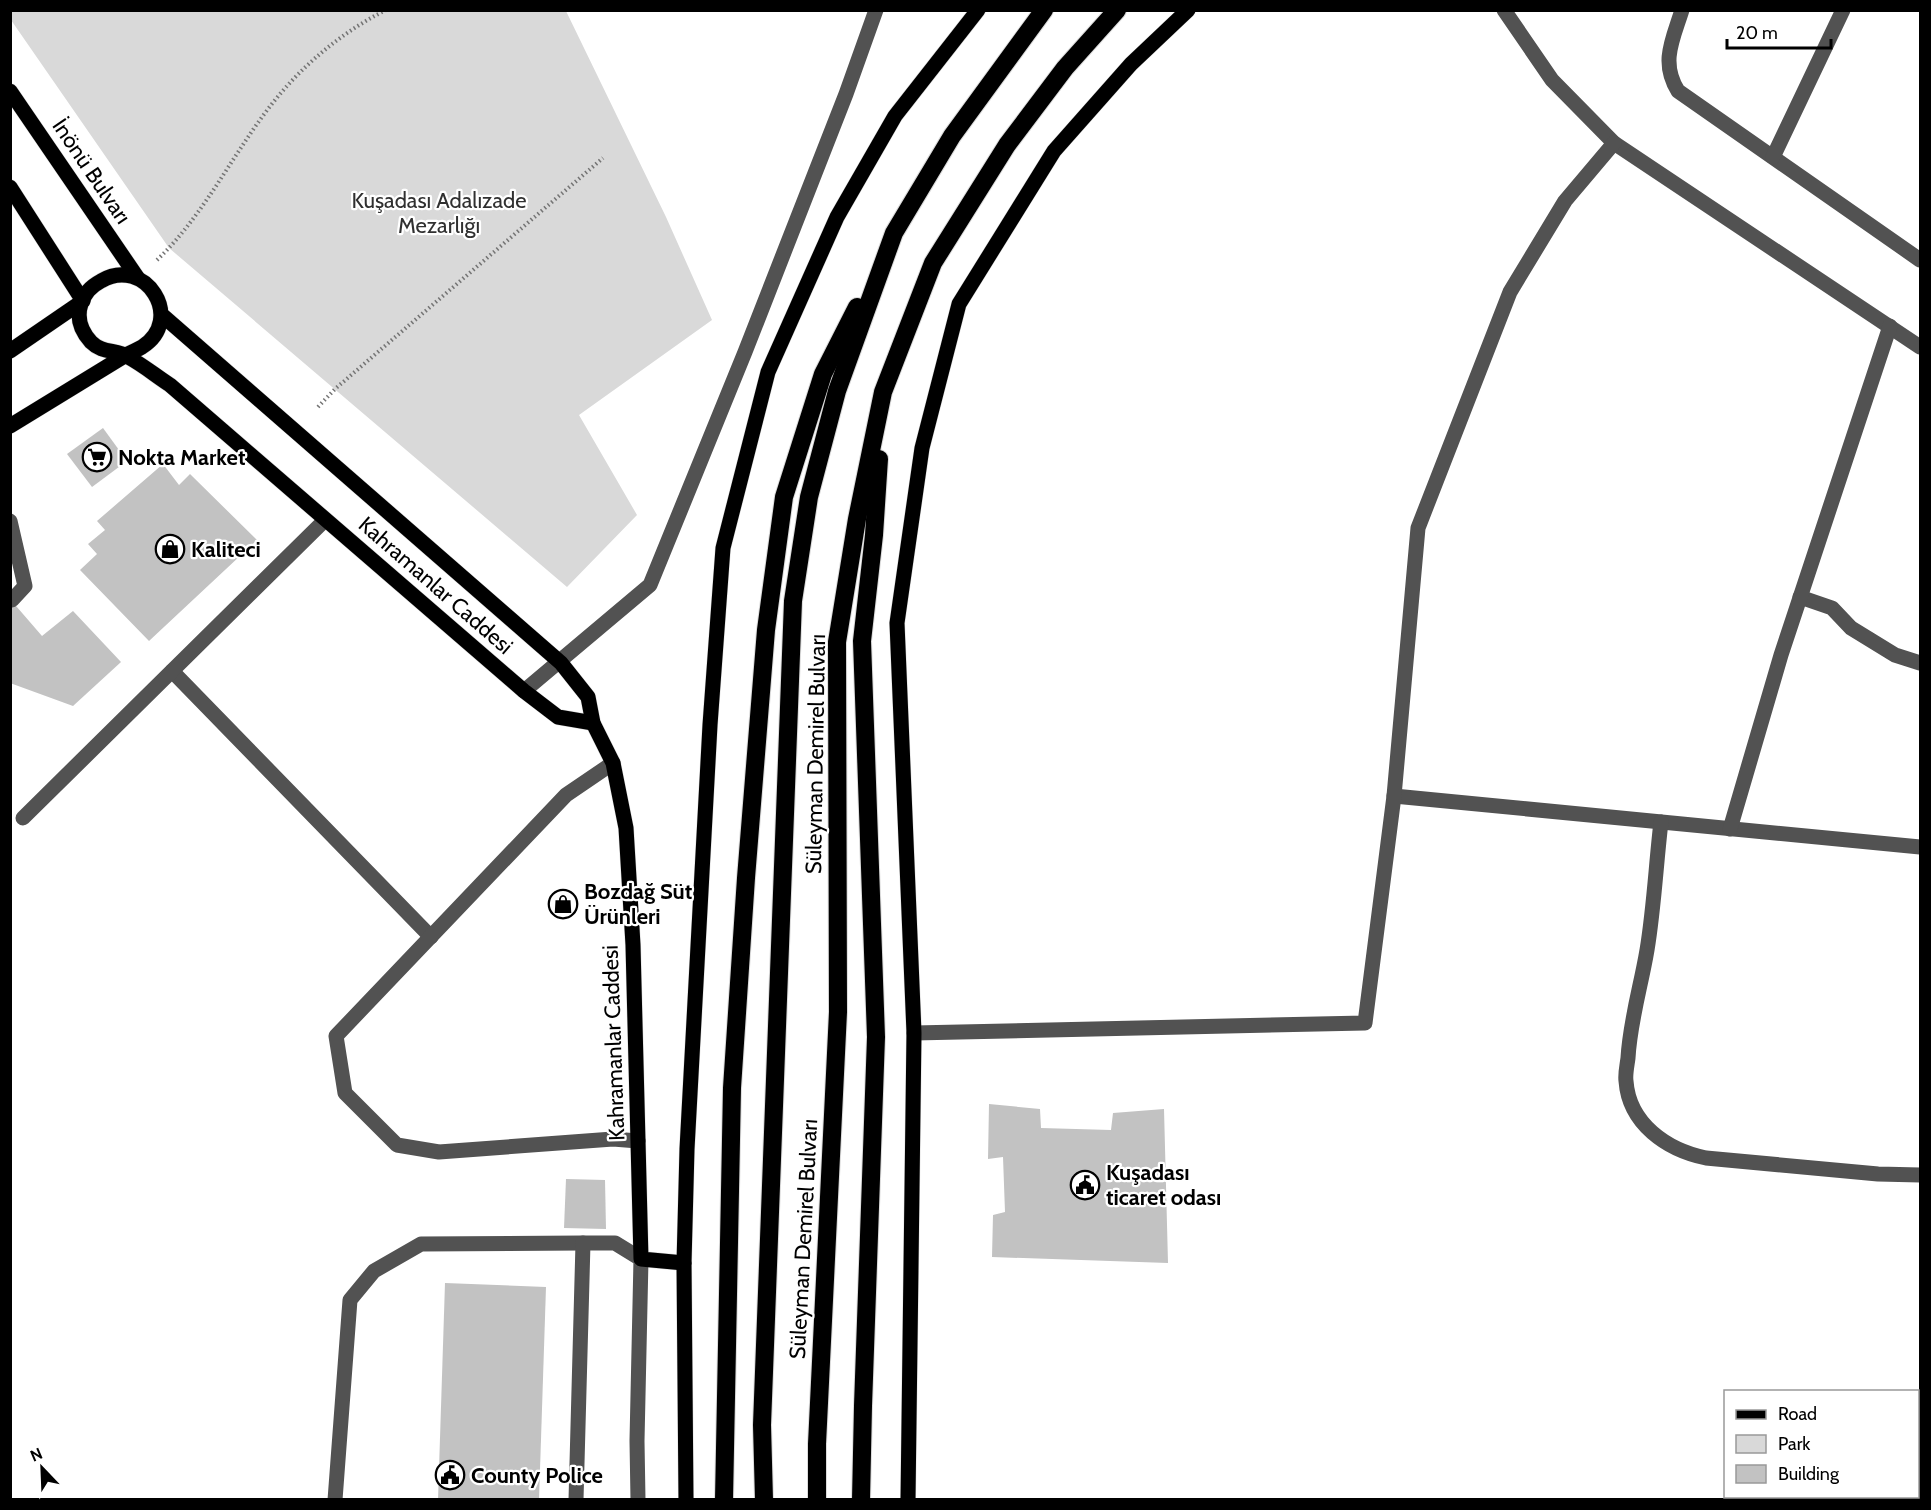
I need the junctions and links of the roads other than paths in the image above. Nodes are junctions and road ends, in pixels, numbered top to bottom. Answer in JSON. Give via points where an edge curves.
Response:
{"nodes":[{"id":1,"x":876,"y":10,"type":"edge"},
{"id":2,"x":978,"y":10,"type":"edge"},
{"id":3,"x":1044,"y":10,"type":"edge"},
{"id":4,"x":1117,"y":10,"type":"edge"},
{"id":5,"x":1188,"y":10,"type":"edge"},
{"id":6,"x":1504,"y":10,"type":"edge"},
{"id":7,"x":1682,"y":10,"type":"edge"},
{"id":8,"x":1843,"y":10,"type":"edge"},
{"id":9,"x":10,"y":91,"type":"edge"},
{"id":10,"x":1614,"y":143,"type":"junction"},
{"id":11,"x":1773,"y":157,"type":"junction"},
{"id":12,"x":10,"y":187,"type":"edge"},
{"id":13,"x":894,"y":233,"type":"junction"},
{"id":14,"x":1920,"y":260,"type":"edge"},
{"id":15,"x":137,"y":277,"type":"junction"},
{"id":16,"x":83,"y":301,"type":"junction"},
{"id":17,"x":162,"y":315,"type":"junction"},
{"id":18,"x":1890,"y":326,"type":"junction"},
{"id":19,"x":1920,"y":347,"type":"edge"},
{"id":20,"x":10,"y":351,"type":"edge"},
{"id":21,"x":126,"y":355,"type":"junction"},
{"id":22,"x":883,"y":392,"type":"junction"},
{"id":23,"x":10,"y":426,"type":"edge"},
{"id":24,"x":325,"y":520,"type":"junction"},
{"id":25,"x":10,"y":521,"type":"edge"},
{"id":26,"x":1800,"y":597,"type":"junction"},
{"id":27,"x":12,"y":600,"type":"edge"},
{"id":28,"x":559,"y":662,"type":"junction"},
{"id":29,"x":1920,"y":663,"type":"edge"},
{"id":30,"x":172,"y":671,"type":"junction"},
{"id":31,"x":524,"y":691,"type":"junction"},
{"id":32,"x":593,"y":723,"type":"junction"},
{"id":33,"x":613,"y":763,"type":"junction"},
{"id":34,"x":1394,"y":796,"type":"junction"},
{"id":35,"x":23,"y":819,"type":"dead end"},
{"id":36,"x":1661,"y":822,"type":"junction"},
{"id":37,"x":1730,"y":829,"type":"junction"},
{"id":38,"x":1920,"y":847,"type":"edge"},
{"id":39,"x":430,"y":937,"type":"junction"},
{"id":40,"x":914,"y":1033,"type":"junction"},
{"id":41,"x":638,"y":1141,"type":"junction"},
{"id":42,"x":1920,"y":1174,"type":"edge"},
{"id":43,"x":583,"y":1243,"type":"junction"},
{"id":44,"x":641,"y":1259,"type":"junction"},
{"id":45,"x":684,"y":1263,"type":"junction"},
{"id":46,"x":335,"y":1500,"type":"edge"},
{"id":47,"x":576,"y":1500,"type":"edge"},
{"id":48,"x":638,"y":1500,"type":"edge"},
{"id":49,"x":686,"y":1500,"type":"edge"},
{"id":50,"x":724,"y":1500,"type":"edge"},
{"id":51,"x":764,"y":1500,"type":"edge"},
{"id":52,"x":817,"y":1500,"type":"edge"},
{"id":53,"x":861,"y":1500,"type":"edge"},
{"id":54,"x":908,"y":1500,"type":"edge"}],
"edges":[{"from":1,"to":28,"type":"street","via":[[750,341],[650,585]]},
{"from":2,"to":45,"type":"main road","via":[[895,116],[837,217],[768,372],[723,548],[689,1113]]},
{"from":3,"to":13,"type":"highway","name":"Süleyman Demirel Bulvarı","via":[[952,136]]},
{"from":4,"to":22,"type":"highway","name":"Süleyman Demirel Bulvarı","via":[[1065,68],[1007,145],[933,262]]},
{"from":5,"to":40,"type":"main road","via":[[1131,64],[1054,151],[959,304],[922,448],[897,623]]},
{"from":6,"to":10,"type":"street","via":[[1552,80]]},
{"from":7,"to":11,"type":"street","via":[[1668,64],[1678,91]]},
{"from":8,"to":11,"type":"street"},
{"from":9,"to":15,"type":"main road","name":"İnönü Bulvarı"},
{"from":10,"to":18,"type":"street"},
{"from":10,"to":34,"type":"street","via":[[1565,201],[1510,292],[1418,528]]},
{"from":11,"to":14,"type":"street"},
{"from":12,"to":16,"type":"main road"},
{"from":13,"to":50,"type":"highway","via":[[823,374],[784,497],[766,630],[732,1088]]},
{"from":13,"to":51,"type":"highway","name":"Süleyman Demirel Bulvarı","via":[[837,391],[809,497],[794,601],[762,1425]]},
{"from":15,"to":16,"type":"main road","via":[[106,278],[88,289]]},
{"from":15,"to":17,"type":"main road","via":[[156,296]]},
{"from":16,"to":20,"type":"main road"},
{"from":16,"to":21,"type":"main road","via":[[79,320],[92,343]]},
{"from":17,"to":21,"type":"main road","via":[[156,332],[144,346]]},
{"from":17,"to":28,"type":"main road","name":"Kahramanlar Caddesi"},
{"from":18,"to":19,"type":"street"},
{"from":18,"to":26,"type":"street"},
{"from":21,"to":23,"type":"main road"},
{"from":21,"to":24,"type":"main road","name":"Kahramanlar Caddesi","via":[[170,386]]},
{"from":22,"to":52,"type":"highway","name":"Süleyman Demirel Bulvarı","via":[[837,642],[838,1012]]},
{"from":22,"to":53,"type":"highway","via":[[874,535],[862,641],[876,1037]]},
{"from":24,"to":30,"type":"street"},
{"from":24,"to":31,"type":"main road","name":"Kahramanlar Caddesi"},
{"from":25,"to":27,"type":"street","via":[[25,586]]},
{"from":26,"to":29,"type":"street","via":[[1832,608],[1851,628],[1895,655]]},
{"from":26,"to":37,"type":"street"},
{"from":28,"to":31,"type":"street"},
{"from":28,"to":32,"type":"main road","name":"Kahramanlar Caddesi","via":[[588,697]]},
{"from":30,"to":35,"type":"street"},
{"from":30,"to":39,"type":"street"},
{"from":31,"to":32,"type":"main road","name":"Kahramanlar Caddesi","via":[[558,717]]},
{"from":32,"to":33,"type":"main road","name":"Kahramanlar Caddesi"},
{"from":33,"to":39,"type":"street","via":[[566,795]]},
{"from":33,"to":41,"type":"main road","name":"Kahramanlar Caddesi","via":[[626,828]]},
{"from":34,"to":36,"type":"street"},
{"from":34,"to":40,"type":"street","via":[[1365,1023]]},
{"from":36,"to":37,"type":"street"},
{"from":36,"to":42,"type":"street","via":[[1647,950],[1629,1035],[1626,1081],[1629,1097],[1647,1128],[1676,1149],[1706,1158],[1878,1174]]},
{"from":37,"to":38,"type":"street"},
{"from":39,"to":41,"type":"street","via":[[336,1036],[345,1093],[397,1145],[439,1152],[613,1139]]},
{"from":40,"to":54,"type":"main road"},
{"from":41,"to":44,"type":"main road","name":"Kahramanlar Caddesi"},
{"from":43,"to":44,"type":"street","via":[[615,1243]]},
{"from":43,"to":46,"type":"street","via":[[421,1244],[374,1271],[350,1300]]},
{"from":43,"to":47,"type":"street"},
{"from":44,"to":45,"type":"main road"},
{"from":44,"to":48,"type":"street","name":"Kahramanlar Caddesi"},
{"from":45,"to":49,"type":"main road"}]}
